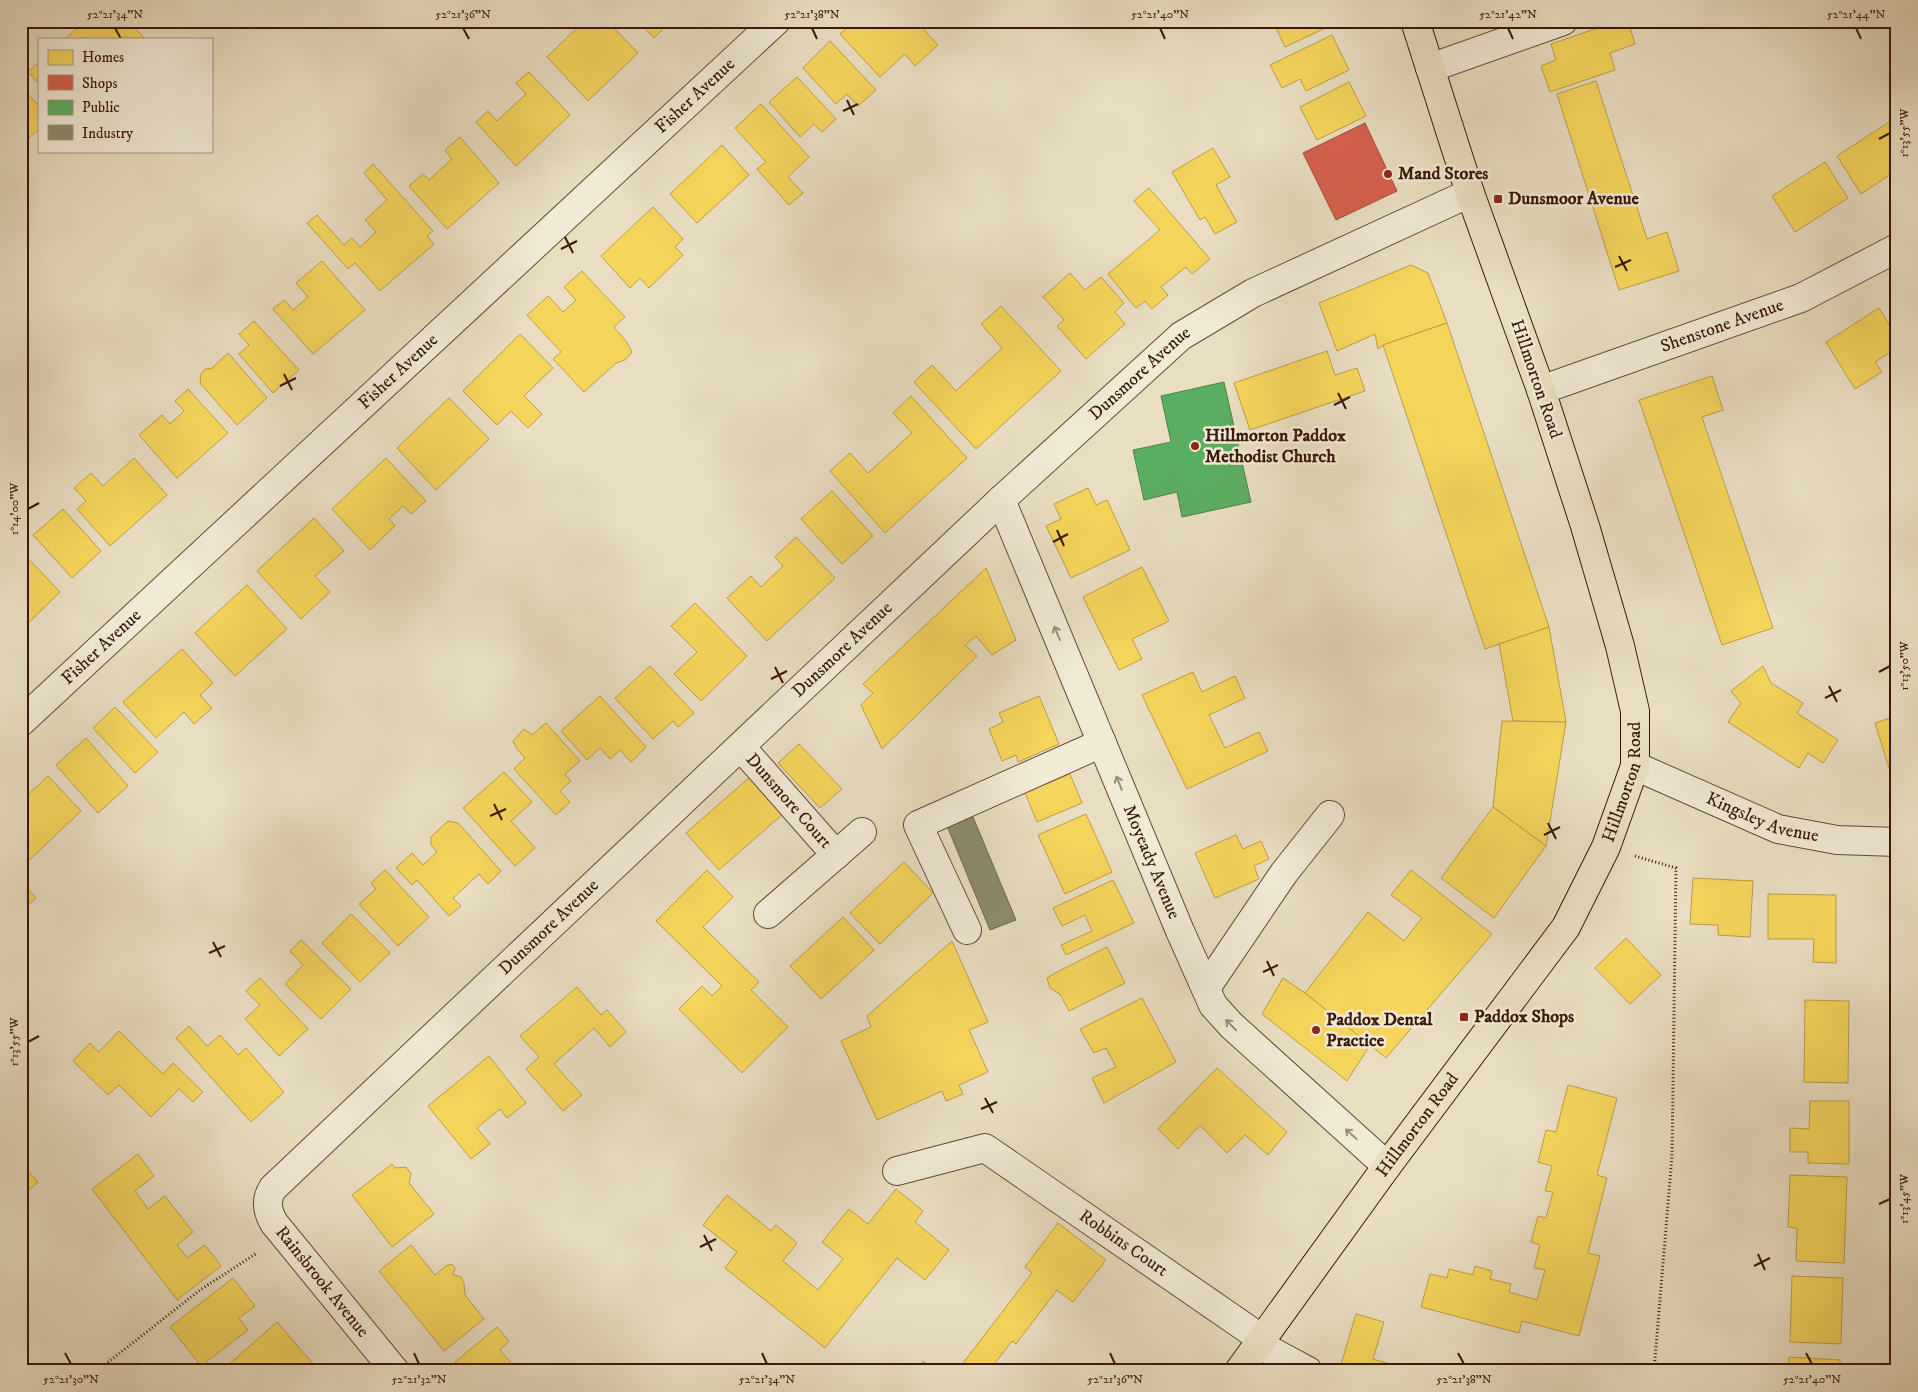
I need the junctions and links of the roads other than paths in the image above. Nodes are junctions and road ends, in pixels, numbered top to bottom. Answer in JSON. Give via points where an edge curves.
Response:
{"nodes":[{"id":1,"x":776,"y":21,"type":"edge"},
{"id":2,"x":1415,"y":21,"type":"edge"},
{"id":3,"x":1563,"y":21,"type":"edge"},
{"id":4,"x":1430,"y":68,"type":"junction"},
{"id":5,"x":1470,"y":194,"type":"junction"},
{"id":6,"x":1897,"y":248,"type":"edge"},
{"id":7,"x":1541,"y":390,"type":"junction"},
{"id":8,"x":1001,"y":500,"type":"junction"},
{"id":9,"x":21,"y":722,"type":"edge"},
{"id":10,"x":1102,"y":743,"type":"junction"},
{"id":11,"x":741,"y":747,"type":"junction"},
{"id":12,"x":1635,"y":766,"type":"junction"},
{"id":13,"x":1330,"y":815,"type":"dead end"},
{"id":14,"x":862,"y":832,"type":"dead end"},
{"id":15,"x":1897,"y":842,"type":"edge"},
{"id":16,"x":836,"y":855,"type":"junction"},
{"id":17,"x":768,"y":914,"type":"dead end"},
{"id":18,"x":968,"y":930,"type":"dead end"},
{"id":19,"x":1206,"y":988,"type":"junction"},
{"id":20,"x":1387,"y":1166,"type":"junction"},
{"id":21,"x":897,"y":1171,"type":"dead end"},
{"id":22,"x":273,"y":1188,"type":"joint"},
{"id":23,"x":1260,"y":1341,"type":"junction"},
{"id":24,"x":395,"y":1371,"type":"edge"},
{"id":25,"x":1239,"y":1371,"type":"edge"},
{"id":26,"x":1308,"y":1371,"type":"edge"}],
"edges":[{"from":1,"to":9,"type":"street","name":"Fisher Avenue"},
{"from":2,"to":4,"type":"highway","name":"Hillmorton Road"},
{"from":3,"to":4,"type":"street"},
{"from":4,"to":5,"type":"highway","name":"Hillmorton Road"},
{"from":5,"to":7,"type":"highway","name":"Hillmorton Road"},
{"from":5,"to":8,"type":"street","name":"Dunsmore Avenue","via":[[1254,293],[1181,336]]},
{"from":6,"to":7,"type":"street","name":"Shenstone Avenue","via":[[1802,298]]},
{"from":7,"to":12,"type":"highway","name":"Hillmorton Road","via":[[1620,646],[1635,711]]},
{"from":10,"to":8,"type":"street","name":"Moyeady Avenue","one_way":true},
{"from":8,"to":11,"type":"street","name":"Dunsmore Avenue"},
{"from":10,"to":18,"type":"street","via":[[918,825]]},
{"from":19,"to":10,"type":"street","name":"Moyeady Avenue","one_way":true},
{"from":11,"to":16,"type":"street","name":"Dunsmore Court"},
{"from":11,"to":22,"type":"street","name":"Dunsmore Avenue"},
{"from":12,"to":15,"type":"street","name":"Kingsley Avenue","via":[[1778,829],[1837,840]]},
{"from":12,"to":20,"type":"highway","name":"Hillmorton Road","via":[[1606,847],[1566,927]]},
{"from":13,"to":19,"type":"street","via":[[1284,873]]},
{"from":14,"to":16,"type":"street","name":"Dunsmore Court"},
{"from":16,"to":17,"type":"street","name":"Dunsmore Court"},
{"from":20,"to":19,"type":"street","name":"Moyeady Avenue","one_way":true,"via":[[1231,1025],[1213,1005]]},
{"from":20,"to":23,"type":"highway","name":"Hillmorton Road"},
{"from":21,"to":23,"type":"street","name":"Robbins Court","via":[[985,1148]]},
{"from":22,"to":24,"type":"street","name":"Rainsbrook Avenue","via":[[268,1196],[269,1215]]},
{"from":23,"to":25,"type":"highway","name":"Hillmorton Road"},
{"from":23,"to":26,"type":"street","name":"Robbins Court"}]}
